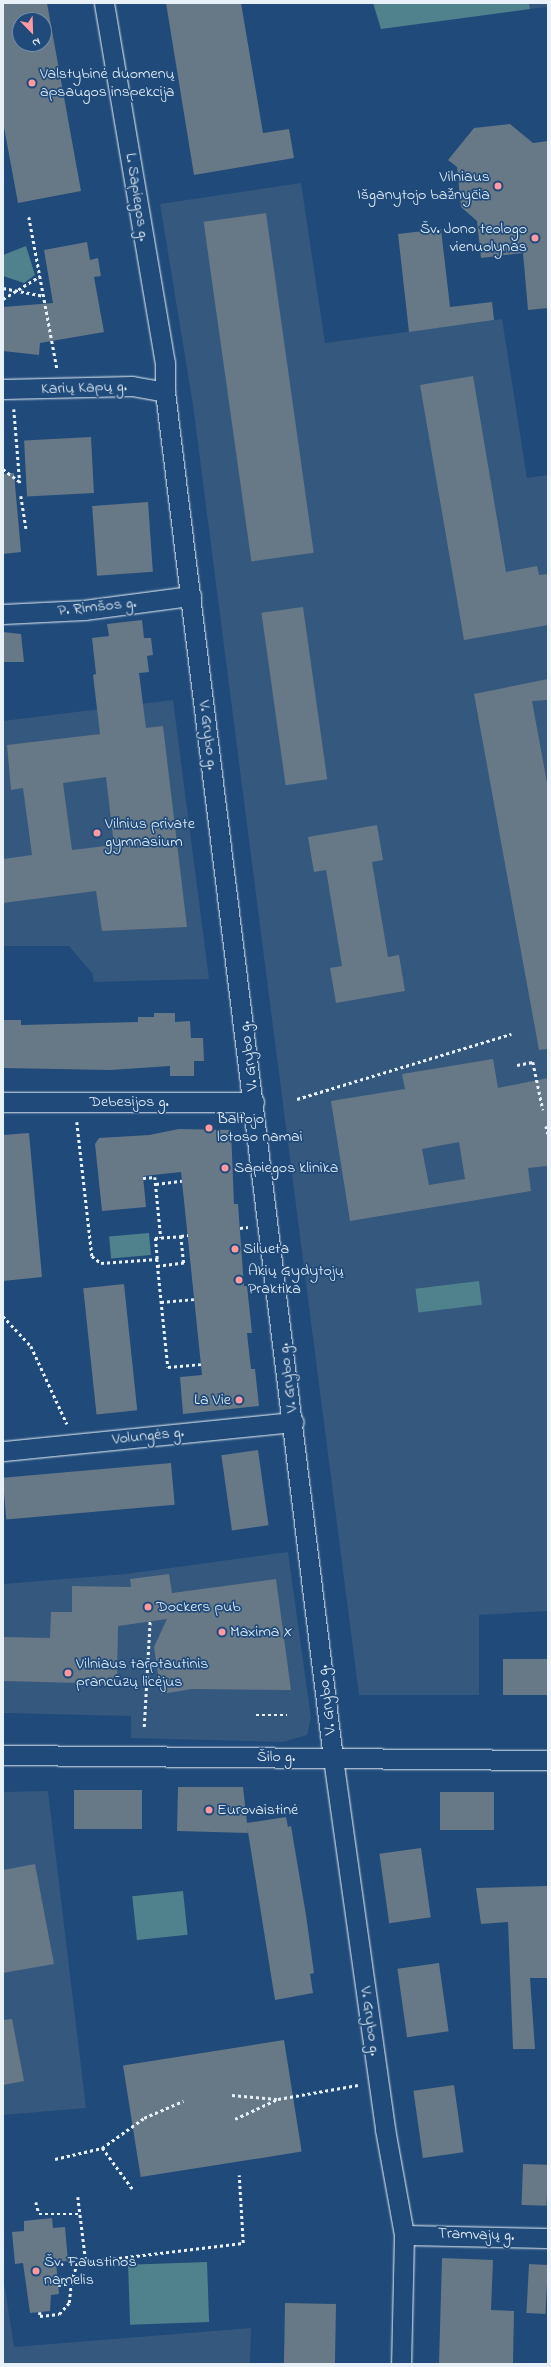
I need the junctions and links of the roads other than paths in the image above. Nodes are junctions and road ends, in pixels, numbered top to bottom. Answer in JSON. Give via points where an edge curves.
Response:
{"nodes":[{"id":1,"x":104,"y":3,"type":"edge"},
{"id":2,"x":8,"y":389,"type":"edge"},
{"id":3,"x":165,"y":392,"type":"junction"},
{"id":4,"x":191,"y":596,"type":"junction"},
{"id":5,"x":3,"y":614,"type":"edge"},
{"id":6,"x":3,"y":1102,"type":"edge"},
{"id":7,"x":254,"y":1102,"type":"junction"},
{"id":8,"x":294,"y":1422,"type":"junction"},
{"id":9,"x":3,"y":1451,"type":"edge"},
{"id":10,"x":3,"y":1755,"type":"edge"},
{"id":11,"x":333,"y":1758,"type":"junction"},
{"id":12,"x":548,"y":1760,"type":"edge"},
{"id":13,"x":404,"y":2234,"type":"junction"},
{"id":14,"x":548,"y":2238,"type":"edge"},
{"id":15,"x":401,"y":2364,"type":"edge"}],
"edges":[{"from":1,"to":3,"type":"street","name":"L. Sapiegos g.","via":[[165,363]]},
{"from":2,"to":3,"type":"street","name":"Karių Kapų g.","via":[[62,390],[132,386]]},
{"from":3,"to":4,"type":"street","name":"V. Grybo g."},
{"from":4,"to":5,"type":"street","name":"P. Rimšos g.","via":[[84,610]]},
{"from":4,"to":7,"type":"street","name":"V. Grybo g."},
{"from":6,"to":7,"type":"street","name":"Debesijos g."},
{"from":7,"to":8,"type":"street","name":"V. Grybo g."},
{"from":8,"to":9,"type":"street","name":"Volungės g."},
{"from":8,"to":11,"type":"street","name":"V. Grybo g."},
{"from":10,"to":11,"type":"street","name":"Šilo g."},
{"from":11,"to":12,"type":"street","name":"Šilo g."},
{"from":11,"to":13,"type":"street","name":"V. Grybo g.","via":[[378,2082]]},
{"from":13,"to":14,"type":"street","name":"Tramvajų g."},
{"from":13,"to":15,"type":"street","name":"V. Grybo g."}]}
